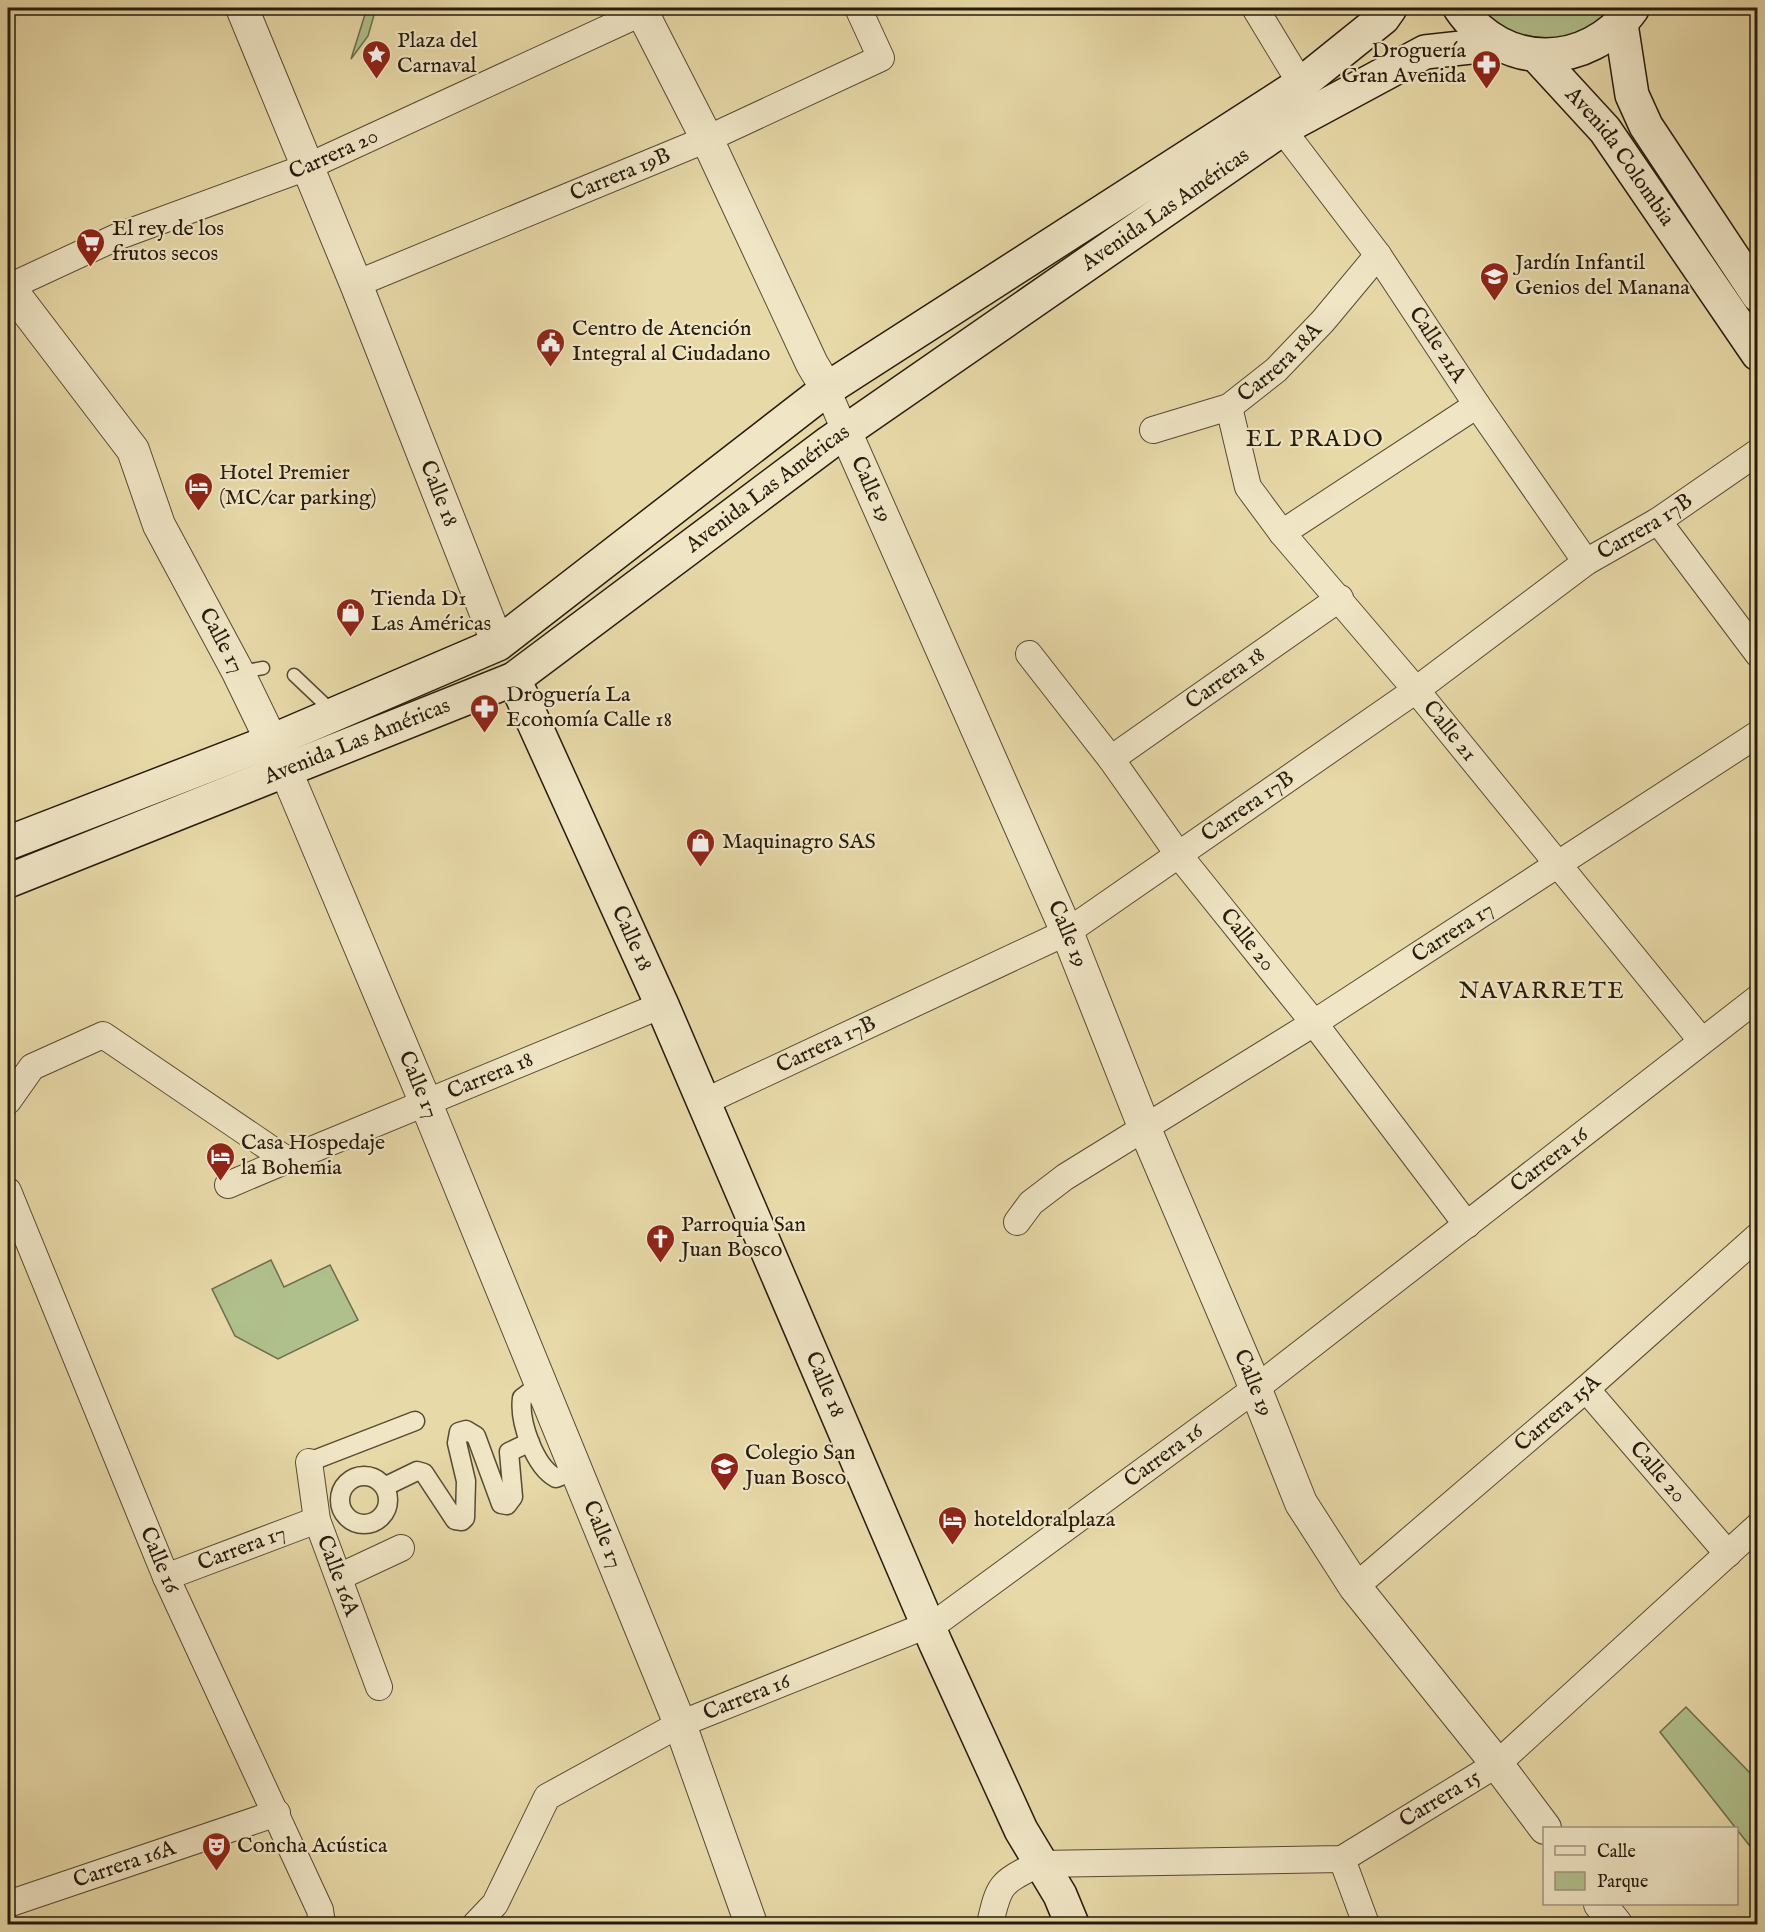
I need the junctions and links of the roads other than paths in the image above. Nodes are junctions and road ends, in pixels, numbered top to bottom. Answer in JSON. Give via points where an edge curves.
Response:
{"nodes":[{"id":1,"x":242,"y":8,"type":"edge"},
{"id":2,"x":858,"y":8,"type":"edge"},
{"id":3,"x":1255,"y":8,"type":"edge"},
{"id":4,"x":1390,"y":8,"type":"edge"},
{"id":5,"x":1460,"y":8,"type":"edge"},
{"id":6,"x":645,"y":9,"type":"edge"},
{"id":7,"x":1627,"y":16,"type":"edge"},
{"id":8,"x":1498,"y":44,"type":"junction"},
{"id":9,"x":1536,"y":55,"type":"junction"},
{"id":10,"x":1301,"y":84,"type":"junction"},
{"id":11,"x":1282,"y":129,"type":"junction"},
{"id":12,"x":707,"y":139,"type":"junction"},
{"id":13,"x":307,"y":167,"type":"junction"},
{"id":14,"x":1378,"y":255,"type":"junction"},
{"id":15,"x":356,"y":284,"type":"junction"},
{"id":16,"x":8,"y":287,"type":"edge"},
{"id":17,"x":1758,"y":295,"type":"edge"},
{"id":18,"x":1758,"y":354,"type":"edge"},
{"id":19,"x":827,"y":389,"type":"junction"},
{"id":20,"x":1477,"y":405,"type":"junction"},
{"id":21,"x":1229,"y":407,"type":"junction"},
{"id":22,"x":1153,"y":430,"type":"dead end"},
{"id":23,"x":845,"y":431,"type":"junction"},
{"id":24,"x":1758,"y":452,"type":"edge"},
{"id":25,"x":1658,"y":521,"type":"junction"},
{"id":26,"x":1282,"y":533,"type":"junction"},
{"id":27,"x":1586,"y":562,"type":"junction"},
{"id":28,"x":1340,"y":598,"type":"junction"},
{"id":29,"x":498,"y":644,"type":"junction"},
{"id":30,"x":1029,"y":654,"type":"dead end"},
{"id":31,"x":1758,"y":654,"type":"edge"},
{"id":32,"x":294,"y":675,"type":"dead end"},
{"id":33,"x":514,"y":680,"type":"junction"},
{"id":34,"x":1416,"y":690,"type":"junction"},
{"id":35,"x":334,"y":714,"type":"junction"},
{"id":36,"x":1758,"y":734,"type":"edge"},
{"id":37,"x":279,"y":755,"type":"junction"},
{"id":38,"x":1111,"y":759,"type":"junction"},
{"id":39,"x":8,"y":843,"type":"edge"},
{"id":40,"x":1178,"y":854,"type":"junction"},
{"id":41,"x":1555,"y":864,"type":"junction"},
{"id":42,"x":8,"y":881,"type":"edge"},
{"id":43,"x":1067,"y":932,"type":"junction"},
{"id":44,"x":1758,"y":998,"type":"edge"},
{"id":45,"x":662,"y":1005,"type":"junction"},
{"id":46,"x":1314,"y":1023,"type":"junction"},
{"id":47,"x":1701,"y":1040,"type":"junction"},
{"id":48,"x":8,"y":1101,"type":"edge"},
{"id":49,"x":425,"y":1101,"type":"junction"},
{"id":50,"x":704,"y":1102,"type":"junction"},
{"id":51,"x":1145,"y":1129,"type":"junction"},
{"id":52,"x":287,"y":1160,"type":"junction"},
{"id":53,"x":228,"y":1185,"type":"dead end"},
{"id":54,"x":8,"y":1191,"type":"edge"},
{"id":55,"x":1017,"y":1222,"type":"dead end"},
{"id":56,"x":1467,"y":1225,"type":"junction"},
{"id":57,"x":1758,"y":1236,"type":"edge"},
{"id":58,"x":541,"y":1384,"type":"junction"},
{"id":59,"x":1255,"y":1389,"type":"junction"},
{"id":60,"x":1586,"y":1389,"type":"junction"},
{"id":61,"x":415,"y":1421,"type":"dead end"},
{"id":62,"x":530,"y":1442,"type":"junction"},
{"id":63,"x":309,"y":1462,"type":"joint"},
{"id":64,"x":576,"y":1470,"type":"junction"},
{"id":65,"x":384,"y":1487,"type":"junction"},
{"id":66,"x":344,"y":1512,"type":"junction"},
{"id":67,"x":317,"y":1520,"type":"junction"},
{"id":68,"x":1758,"y":1526,"type":"edge"},
{"id":69,"x":401,"y":1548,"type":"dead end"},
{"id":70,"x":1728,"y":1554,"type":"junction"},
{"id":71,"x":166,"y":1577,"type":"junction"},
{"id":72,"x":339,"y":1577,"type":"junction"},
{"id":73,"x":1355,"y":1587,"type":"junction"},
{"id":74,"x":929,"y":1626,"type":"junction"},
{"id":75,"x":379,"y":1687,"type":"dead end"},
{"id":76,"x":680,"y":1724,"type":"junction"},
{"id":77,"x":1497,"y":1764,"type":"junction"},
{"id":78,"x":277,"y":1814,"type":"junction"},
{"id":79,"x":1544,"y":1827,"type":"edge"},
{"id":80,"x":1342,"y":1859,"type":"junction"},
{"id":81,"x":1038,"y":1864,"type":"junction"},
{"id":82,"x":8,"y":1904,"type":"edge"},
{"id":83,"x":1601,"y":1905,"type":"edge"},
{"id":84,"x":498,"y":1914,"type":"edge"},
{"id":85,"x":322,"y":1924,"type":"edge"},
{"id":86,"x":476,"y":1924,"type":"edge"},
{"id":87,"x":751,"y":1924,"type":"edge"},
{"id":88,"x":990,"y":1924,"type":"edge"},
{"id":89,"x":1072,"y":1924,"type":"edge"},
{"id":90,"x":1366,"y":1924,"type":"edge"},
{"id":91,"x":1616,"y":1924,"type":"edge"}],
"edges":[{"from":1,"to":13,"type":"street","name":"Calle 18"},
{"from":2,"to":12,"type":"street","name":"Carrera 19B","via":[[881,58]]},
{"from":3,"to":10,"type":"street"},
{"from":4,"to":10,"type":"main road","name":"Avenida Las Américas","via":[[1383,18]]},
{"from":5,"to":8,"type":"main road","via":[[1471,23]]},
{"from":6,"to":12,"type":"street","name":"Calle 19"},
{"from":6,"to":13,"type":"street","name":"Carrera 20"},
{"from":7,"to":9,"type":"main road","via":[[1603,39],[1582,49]]},
{"from":7,"to":17,"type":"main road","name":"Avenida Colombia","via":[[1632,95],[1646,126]]},
{"from":8,"to":9,"type":"main road"},
{"from":8,"to":11,"type":"main road","name":"Avenida Las Américas","via":[[1425,52]]},
{"from":9,"to":18,"type":"main road","name":"Avenida Colombia","via":[[1605,130]]},
{"from":10,"to":19,"type":"main road","name":"Avenida Las Américas"},
{"from":11,"to":14,"type":"street","name":"Calle 21A"},
{"from":11,"to":23,"type":"main road","name":"Avenida Las Américas"},
{"from":12,"to":15,"type":"street","name":"Carrera 19B"},
{"from":12,"to":19,"type":"street","name":"Calle 19"},
{"from":13,"to":15,"type":"street","name":"Calle 18"},
{"from":13,"to":16,"type":"street","name":"Carrera 20","via":[[119,236]]},
{"from":14,"to":20,"type":"street","name":"Calle 21A"},
{"from":14,"to":21,"type":"street","name":"Carrera 18A","via":[[1276,370]]},
{"from":15,"to":29,"type":"street","name":"Calle 18"},
{"from":16,"to":37,"type":"street","name":"Calle 17","via":[[134,450],[159,525],[250,670]]},
{"from":19,"to":23,"type":"street","name":"Calle 19"},
{"from":19,"to":29,"type":"main road","name":"Avenida Las Américas"},
{"from":20,"to":26,"type":"street"},
{"from":20,"to":27,"type":"street","name":"Calle 21A"},
{"from":21,"to":22,"type":"street","name":"Carrera 18A"},
{"from":21,"to":26,"type":"street","name":"Calle 21","via":[[1248,487]]},
{"from":23,"to":33,"type":"main road","name":"Avenida Las Américas"},
{"from":23,"to":43,"type":"street","name":"Calle 19"},
{"from":24,"to":25,"type":"street","name":"Carrera 17B"},
{"from":25,"to":27,"type":"street","name":"Carrera 17B"},
{"from":25,"to":31,"type":"street"},
{"from":26,"to":28,"type":"street","name":"Calle 21"},
{"from":27,"to":34,"type":"street","name":"Carrera 17B"},
{"from":28,"to":34,"type":"street","name":"Calle 21"},
{"from":28,"to":38,"type":"street","name":"Carrera 18"},
{"from":29,"to":33,"type":"street","name":"Calle 18"},
{"from":29,"to":35,"type":"main road","name":"Avenida Las Américas"},
{"from":30,"to":38,"type":"street","name":"Calle 20"},
{"from":32,"to":35,"type":"lane"},
{"from":33,"to":37,"type":"main road","name":"Avenida Las Américas"},
{"from":33,"to":45,"type":"main road","name":"Calle 18"},
{"from":34,"to":40,"type":"street","name":"Carrera 17B"},
{"from":34,"to":41,"type":"street","name":"Calle 21"},
{"from":35,"to":37,"type":"main road","name":"Avenida Las Américas"},
{"from":36,"to":41,"type":"street","name":"Carrera 17"},
{"from":37,"to":39,"type":"main road","name":"Avenida Las Américas"},
{"from":37,"to":42,"type":"main road","name":"Avenida Las Américas"},
{"from":37,"to":49,"type":"street","name":"Calle 17"},
{"from":38,"to":40,"type":"street","name":"Calle 20"},
{"from":40,"to":43,"type":"street","name":"Carrera 17B"},
{"from":40,"to":46,"type":"street","name":"Calle 20"},
{"from":41,"to":46,"type":"street","name":"Carrera 17"},
{"from":41,"to":47,"type":"street","name":"Calle 21"},
{"from":43,"to":50,"type":"street","name":"Carrera 17B"},
{"from":43,"to":51,"type":"street","name":"Calle 19"},
{"from":44,"to":47,"type":"street","name":"Carrera 16"},
{"from":45,"to":49,"type":"street","name":"Carrera 18"},
{"from":45,"to":50,"type":"main road","name":"Calle 18"},
{"from":46,"to":51,"type":"street","name":"Carrera 17"},
{"from":46,"to":56,"type":"street","name":"Calle 20"},
{"from":47,"to":56,"type":"street","name":"Carrera 16"},
{"from":48,"to":52,"type":"street","via":[[32,1067],[104,1035]]},
{"from":49,"to":52,"type":"street","name":"Carrera 18"},
{"from":49,"to":58,"type":"street","name":"Calle 17"},
{"from":50,"to":74,"type":"main road","name":"Calle 18"},
{"from":51,"to":55,"type":"street","name":"Carrera 17","via":[[1065,1177],[1031,1203]]},
{"from":51,"to":59,"type":"street","name":"Calle 19"},
{"from":52,"to":53,"type":"street","name":"Carrera 18"},
{"from":54,"to":71,"type":"street","name":"Calle 16"},
{"from":56,"to":59,"type":"street","name":"Carrera 16"},
{"from":57,"to":60,"type":"street","name":"Carrera 15A"},
{"from":58,"to":62,"type":"street","via":[[522,1398],[520,1412]]},
{"from":58,"to":64,"type":"street","name":"Calle 17"},
{"from":59,"to":73,"type":"street","name":"Calle 19","via":[[1301,1503]]},
{"from":59,"to":74,"type":"street","name":"Carrera 16"},
{"from":60,"to":70,"type":"street","name":"Calle 20"},
{"from":60,"to":73,"type":"street","name":"Carrera 15A"},
{"from":61,"to":63,"type":"street"},
{"from":62,"to":64,"type":"street","via":[[549,1475],[556,1478]]},
{"from":62,"to":65,"type":"street","via":[[509,1452],[513,1497],[507,1505],[501,1504],[493,1487],[476,1436],[466,1430],[459,1432],[457,1443],[466,1481],[462,1521],[455,1520],[445,1509],[424,1473],[417,1472]]},
{"from":63,"to":67,"type":"street","name":"Calle 16A"},
{"from":64,"to":76,"type":"street","name":"Calle 17"},
{"from":65,"to":66,"type":"street","via":[[370,1477],[353,1479],[341,1494]]},
{"from":65,"to":66,"type":"street","via":[[388,1504],[377,1520],[359,1523]]},
{"from":66,"to":67,"type":"street"},
{"from":67,"to":71,"type":"street","name":"Carrera 17"},
{"from":67,"to":72,"type":"street","name":"Calle 16A"},
{"from":68,"to":70,"type":"street","name":"Carrera 15"},
{"from":69,"to":72,"type":"street"},
{"from":70,"to":77,"type":"street","name":"Carrera 15"},
{"from":71,"to":78,"type":"street","name":"Calle 16"},
{"from":72,"to":75,"type":"street","name":"Calle 16A"},
{"from":73,"to":77,"type":"street","name":"Calle 19"},
{"from":74,"to":76,"type":"street","name":"Carrera 16"},
{"from":74,"to":81,"type":"main road","name":"Calle 18"},
{"from":76,"to":84,"type":"street","name":"Carrera 16","via":[[547,1797]]},
{"from":76,"to":87,"type":"street","name":"Calle 17"},
{"from":77,"to":79,"type":"street","name":"Calle 19"},
{"from":77,"to":80,"type":"street","name":"Carrera 15"},
{"from":78,"to":82,"type":"street","name":"Carrera 16A"},
{"from":78,"to":85,"type":"street","name":"Calle 16","via":[[320,1910]]},
{"from":80,"to":81,"type":"street"},
{"from":80,"to":90,"type":"street"},
{"from":81,"to":88,"type":"street","via":[[1009,1879],[998,1891]]},
{"from":81,"to":89,"type":"main road","name":"Calle 18"},
{"from":83,"to":91,"type":"street"},
{"from":84,"to":86,"type":"street","name":"Carrera 16"}]}
